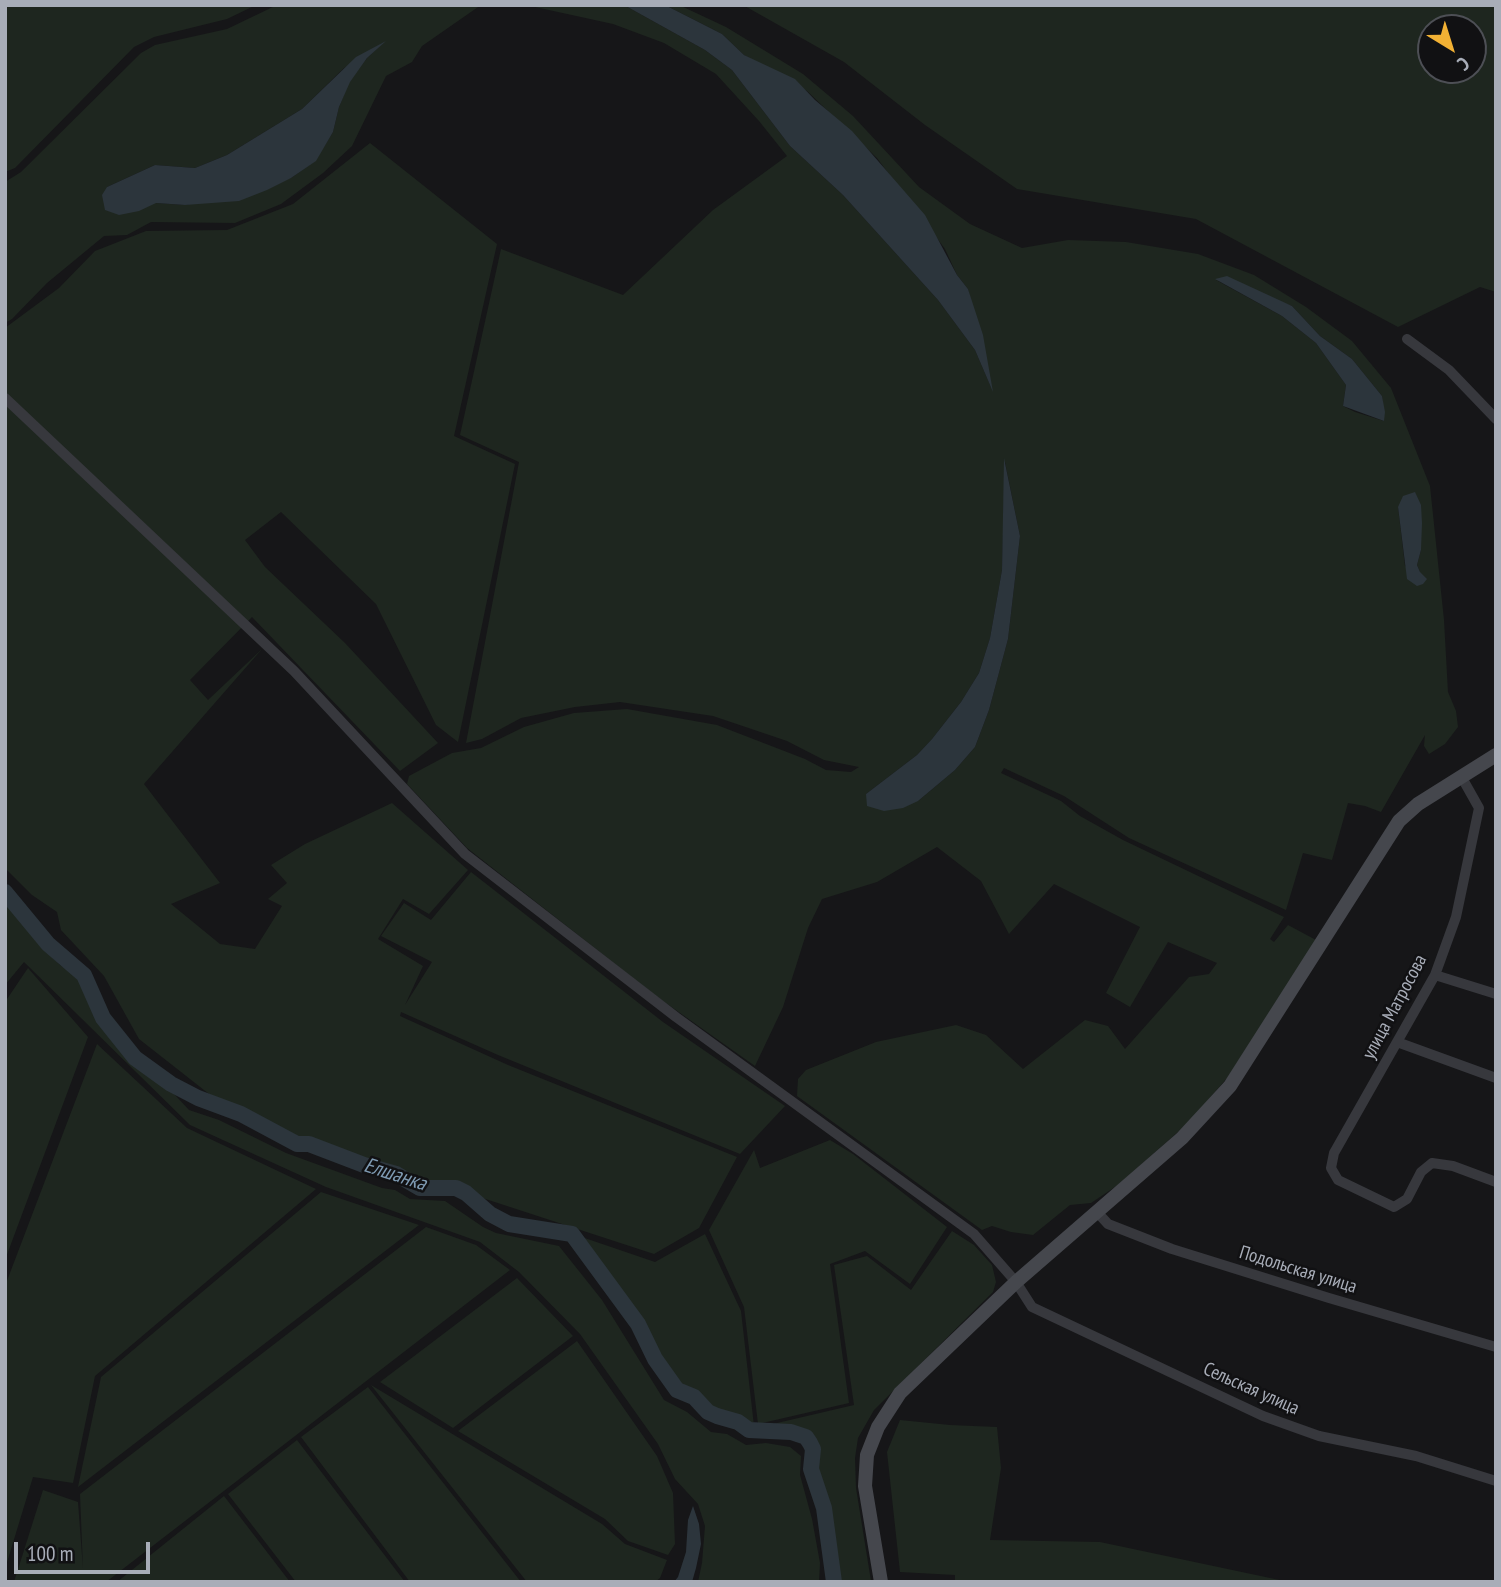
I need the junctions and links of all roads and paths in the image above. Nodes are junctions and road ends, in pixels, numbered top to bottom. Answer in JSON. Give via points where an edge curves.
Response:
{"nodes":[{"id":1,"x":1407,"y":339,"type":"dead end"},
{"id":2,"x":5,"y":398,"type":"edge"},
{"id":3,"x":1496,"y":419,"type":"edge"},
{"id":4,"x":1496,"y":755,"type":"edge"},
{"id":5,"x":1461,"y":776,"type":"junction"},
{"id":6,"x":1435,"y":975,"type":"junction"},
{"id":7,"x":1496,"y":994,"type":"edge"},
{"id":8,"x":1397,"y":1042,"type":"junction"},
{"id":9,"x":1496,"y":1078,"type":"edge"},
{"id":10,"x":1496,"y":1182,"type":"edge"},
{"id":11,"x":1097,"y":1212,"type":"junction"},
{"id":12,"x":1016,"y":1282,"type":"junction"},
{"id":13,"x":1496,"y":1347,"type":"edge"},
{"id":14,"x":1496,"y":1481,"type":"edge"},
{"id":15,"x":880,"y":1578,"type":"edge"}],
"edges":[{"from":1,"to":3,"type":"street","via":[[1449,370]]},
{"from":2,"to":12,"type":"street","name":"Сельская улица","via":[[294,671],[465,854],[676,1017],[974,1234]]},
{"from":4,"to":5,"type":"main road"},
{"from":5,"to":6,"type":"street","name":"улица Матросова","via":[[1479,808],[1456,917]]},
{"from":5,"to":11,"type":"main road","via":[[1399,821],[1230,1086],[1182,1138]]},
{"from":6,"to":7,"type":"street"},
{"from":6,"to":8,"type":"street","name":"улица Матросова"},
{"from":8,"to":9,"type":"street"},
{"from":8,"to":10,"type":"street","name":"улица Матросова","via":[[1334,1153],[1331,1168],[1338,1180],[1394,1207],[1406,1199],[1421,1172],[1432,1163]]},
{"from":11,"to":12,"type":"main road"},
{"from":11,"to":13,"type":"street","name":"Подольская улица","via":[[1108,1224],[1172,1249]]},
{"from":12,"to":14,"type":"street","name":"Сельская улица","via":[[1032,1307],[1264,1416],[1319,1437],[1416,1456]]},
{"from":12,"to":15,"type":"main road","via":[[900,1393],[878,1427],[867,1455],[865,1486]]}]}
